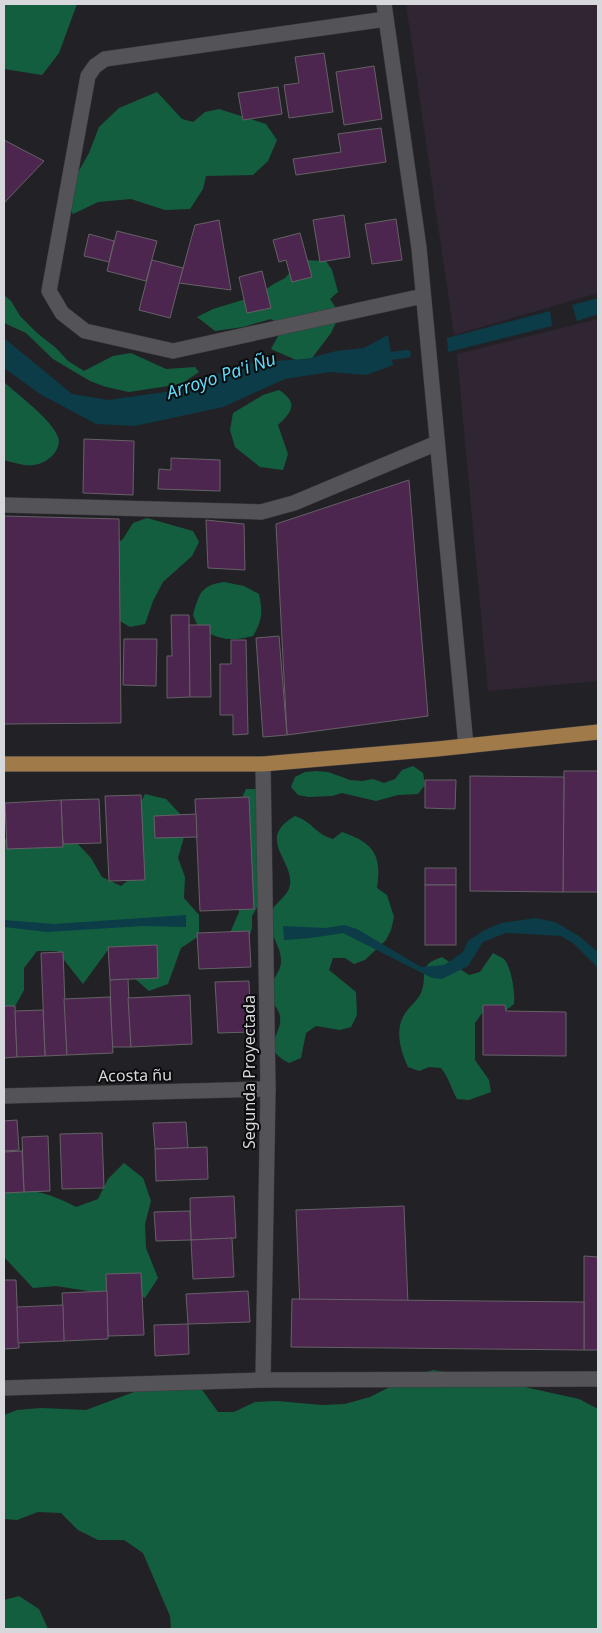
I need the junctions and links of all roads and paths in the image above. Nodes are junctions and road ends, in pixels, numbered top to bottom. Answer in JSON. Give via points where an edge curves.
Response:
{"nodes":[{"id":1,"x":384,"y":4,"type":"edge"},
{"id":2,"x":386,"y":20,"type":"junction"},
{"id":3,"x":423,"y":296,"type":"junction"},
{"id":4,"x":438,"y":443,"type":"junction"},
{"id":5,"x":4,"y":505,"type":"edge"},
{"id":6,"x":598,"y":732,"type":"edge"},
{"id":7,"x":466,"y":746,"type":"junction"},
{"id":8,"x":4,"y":764,"type":"edge"},
{"id":9,"x":263,"y":764,"type":"junction"},
{"id":10,"x":268,"y":1089,"type":"junction"},
{"id":11,"x":4,"y":1096,"type":"edge"},
{"id":12,"x":598,"y":1379,"type":"edge"},
{"id":13,"x":263,"y":1380,"type":"junction"},
{"id":14,"x":4,"y":1388,"type":"edge"}],
"edges":[{"from":1,"to":2,"type":"street"},
{"from":2,"to":3,"type":"street"},
{"from":2,"to":3,"type":"street","via":[[105,59],[95,66],[88,76],[49,291],[62,313],[85,331],[174,351]]},
{"from":3,"to":4,"type":"street"},
{"from":4,"to":5,"type":"street","via":[[294,503],[261,512]]},
{"from":4,"to":7,"type":"street"},
{"from":6,"to":7,"type":"main road"},
{"from":7,"to":9,"type":"main road"},
{"from":8,"to":9,"type":"main road"},
{"from":9,"to":10,"type":"street","name":"Segunda Proyectada"},
{"from":10,"to":11,"type":"street","name":"Acosta ñu"},
{"from":10,"to":13,"type":"street","name":"Segunda Proyectada"},
{"from":12,"to":13,"type":"street"},
{"from":13,"to":14,"type":"street"}]}
